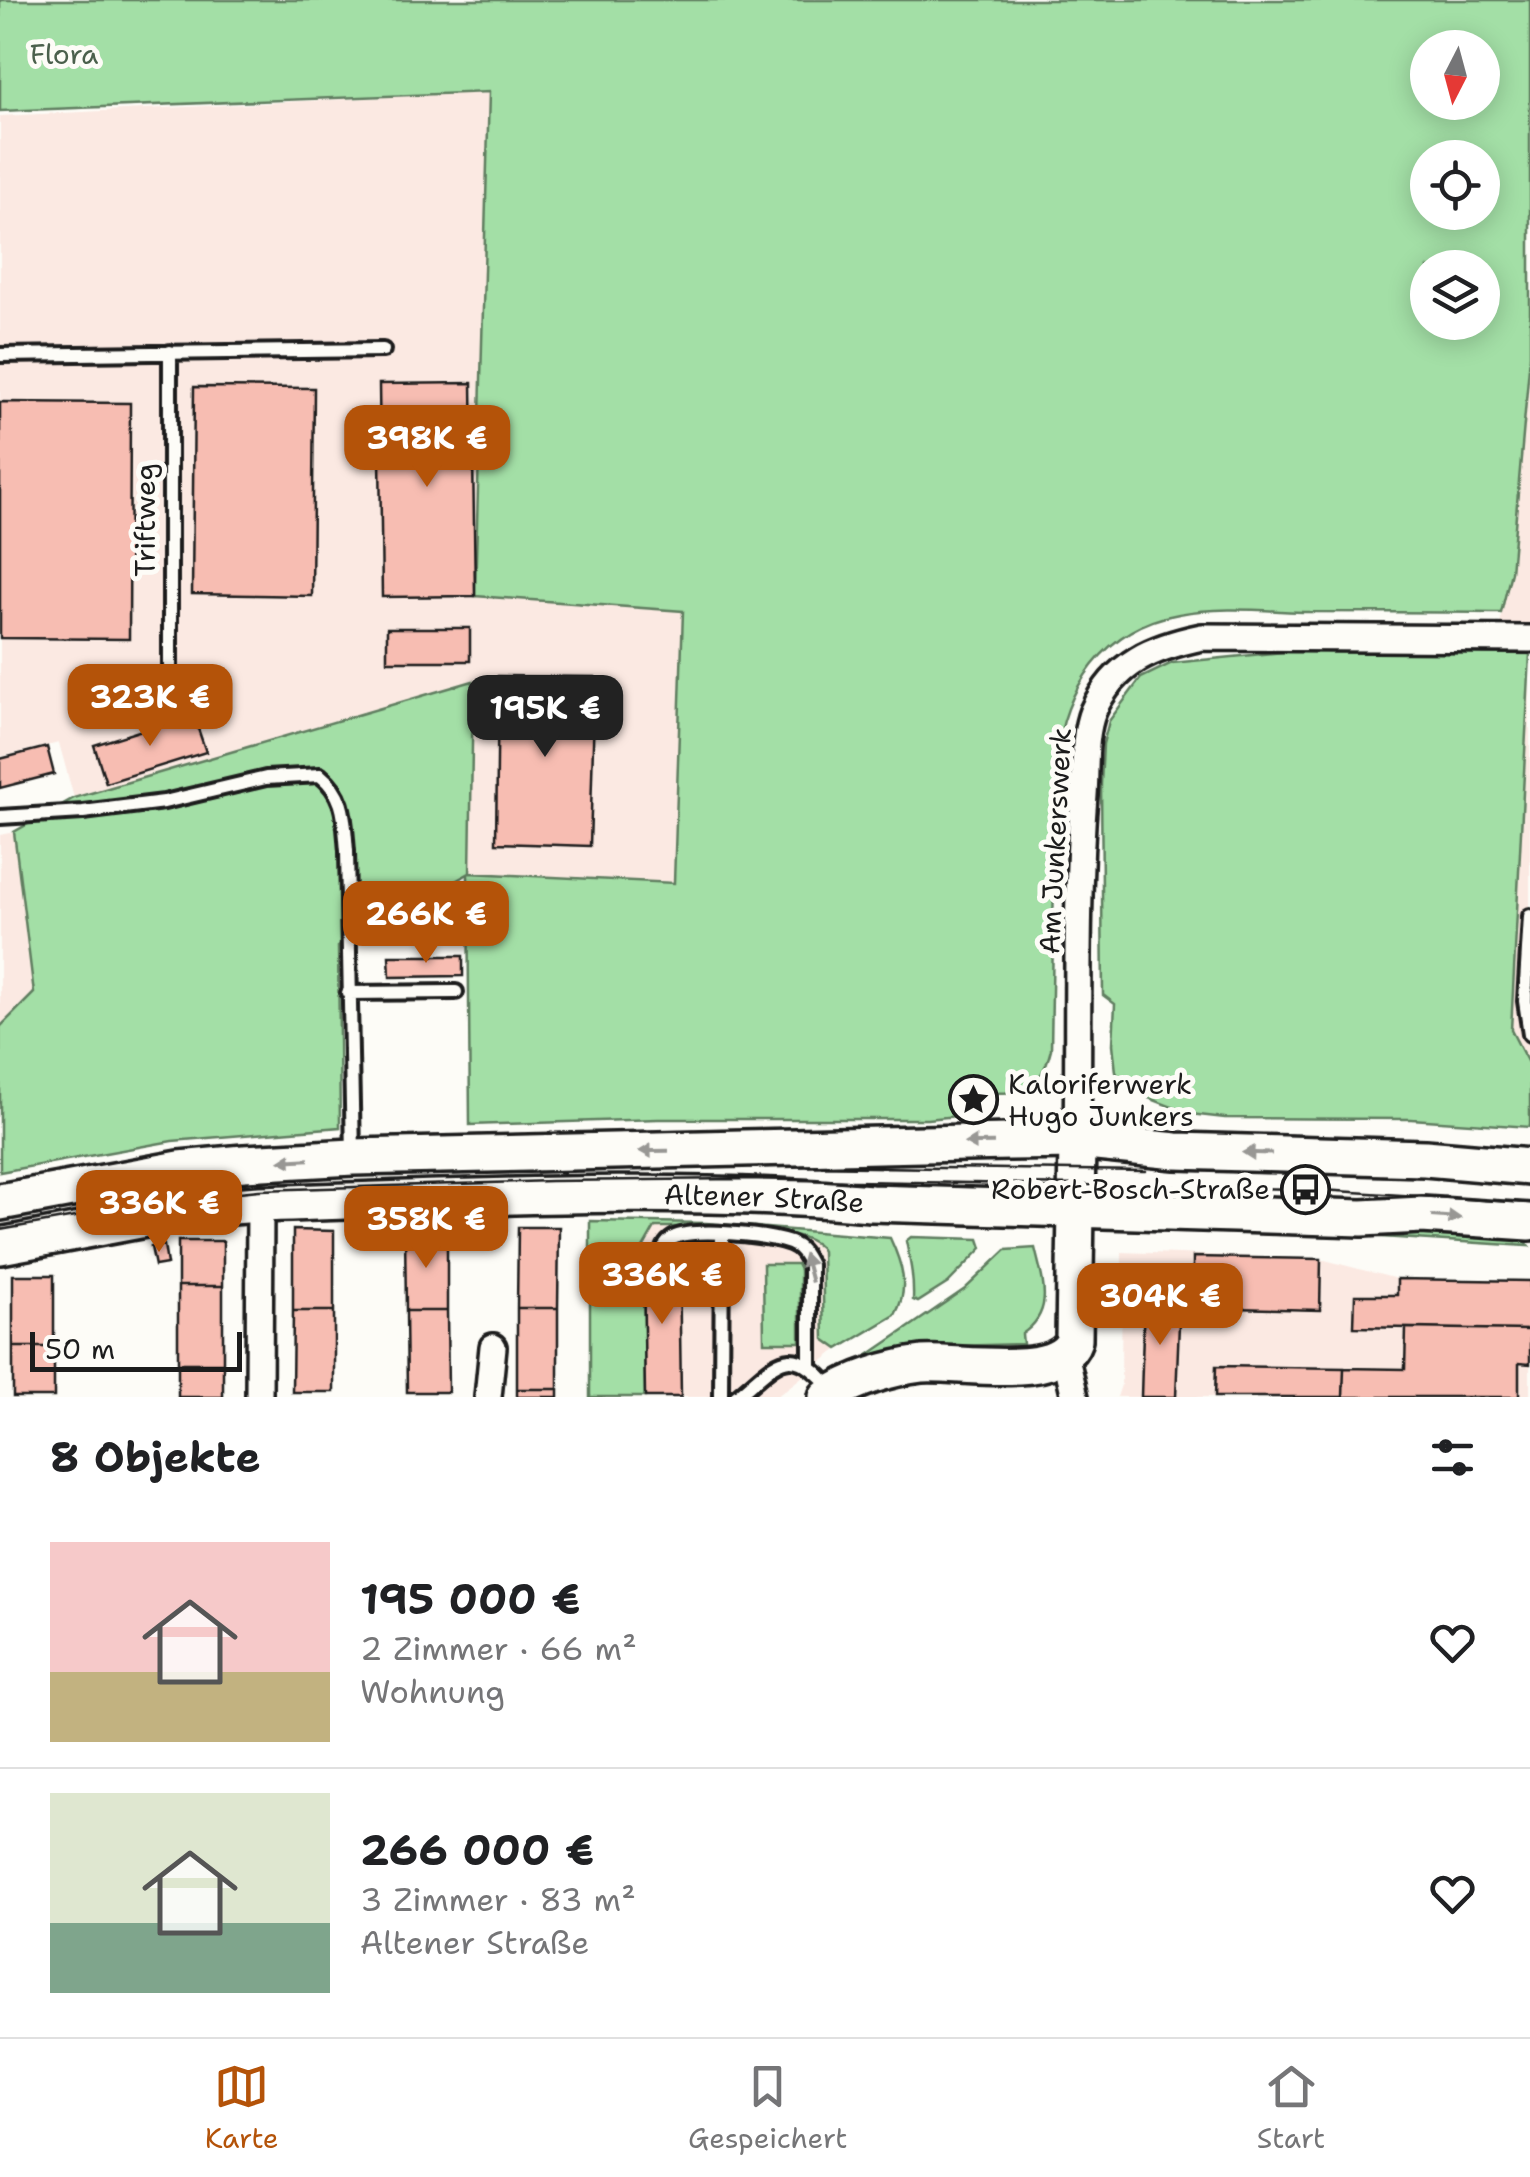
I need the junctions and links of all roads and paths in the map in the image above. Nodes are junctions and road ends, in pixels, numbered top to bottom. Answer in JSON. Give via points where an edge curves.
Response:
{"nodes":[{"id":1,"x":382,"y":350,"type":"dead end"},
{"id":2,"x":170,"y":352,"type":"junction"},
{"id":3,"x":0,"y":355,"type":"edge"},
{"id":4,"x":1530,"y":639,"type":"edge"},
{"id":5,"x":170,"y":688,"type":"dead end"},
{"id":6,"x":0,"y":817,"type":"edge"},
{"id":7,"x":1530,"y":916,"type":"edge"},
{"id":8,"x":456,"y":992,"type":"dead end"},
{"id":9,"x":348,"y":993,"type":"junction"},
{"id":10,"x":1530,"y":1034,"type":"edge"},
{"id":11,"x":1077,"y":1141,"type":"junction"},
{"id":12,"x":353,"y":1157,"type":"junction"},
{"id":13,"x":1530,"y":1167,"type":"edge"},
{"id":14,"x":0,"y":1202,"type":"edge"},
{"id":15,"x":260,"y":1204,"type":"junction"},
{"id":16,"x":1074,"y":1209,"type":"junction"},
{"id":17,"x":1530,"y":1222,"type":"edge"},
{"id":18,"x":722,"y":1234,"type":"junction"},
{"id":19,"x":0,"y":1246,"type":"edge"},
{"id":20,"x":662,"y":1258,"type":"dead end"},
{"id":21,"x":492,"y":1346,"type":"dead end"},
{"id":22,"x":1065,"y":1354,"type":"junction"},
{"id":23,"x":810,"y":1365,"type":"junction"},
{"id":24,"x":831,"y":1394,"type":"edge"},
{"id":25,"x":259,"y":1397,"type":"edge"},
{"id":26,"x":488,"y":1397,"type":"edge"},
{"id":27,"x":721,"y":1397,"type":"edge"},
{"id":28,"x":736,"y":1397,"type":"edge"},
{"id":29,"x":1075,"y":1397,"type":"edge"}],
"edges":[{"from":1,"to":2,"type":"lane"},
{"from":2,"to":3,"type":"lane"},
{"from":2,"to":5,"type":"lane","name":"Triftweg"},
{"from":4,"to":11,"type":"street","name":"Am Junkerswerk","via":[[1202,637],[1160,646],[1126,666],[1092,714],[1086,762]]},
{"from":6,"to":9,"type":"lane","via":[[164,802],[266,778],[320,775],[343,805]]},
{"from":7,"to":10,"type":"lane"},
{"from":8,"to":9,"type":"lane"},
{"from":9,"to":12,"type":"lane"},
{"from":11,"to":12,"type":"main road","name":"Altener Straße","one_way":true},
{"from":13,"to":11,"type":"main road","name":"Altener Straße","one_way":true},
{"from":11,"to":16,"type":"main road"},
{"from":12,"to":14,"type":"main road","name":"Altener Straße","one_way":true,"via":[[180,1169]]},
{"from":15,"to":16,"type":"main road","name":"Altener Straße","via":[[718,1194]]},
{"from":15,"to":19,"type":"main road","name":"Altener Straße"},
{"from":15,"to":25,"type":"street"},
{"from":16,"to":17,"type":"main road","name":"Altener Straße","one_way":true},
{"from":16,"to":22,"type":"main road","via":[[1074,1340]]},
{"from":18,"to":20,"type":"lane","via":[[678,1236]]},
{"from":23,"to":18,"type":"lane","one_way":true,"via":[[813,1288],[804,1252],[766,1238]]},
{"from":18,"to":27,"type":"lane"},
{"from":21,"to":26,"type":"street"},
{"from":22,"to":24,"type":"main road","via":[[1040,1365],[922,1364]]},
{"from":22,"to":29,"type":"street"},
{"from":23,"to":24,"type":"lane"},
{"from":23,"to":28,"type":"lane","via":[[781,1361]]}]}
